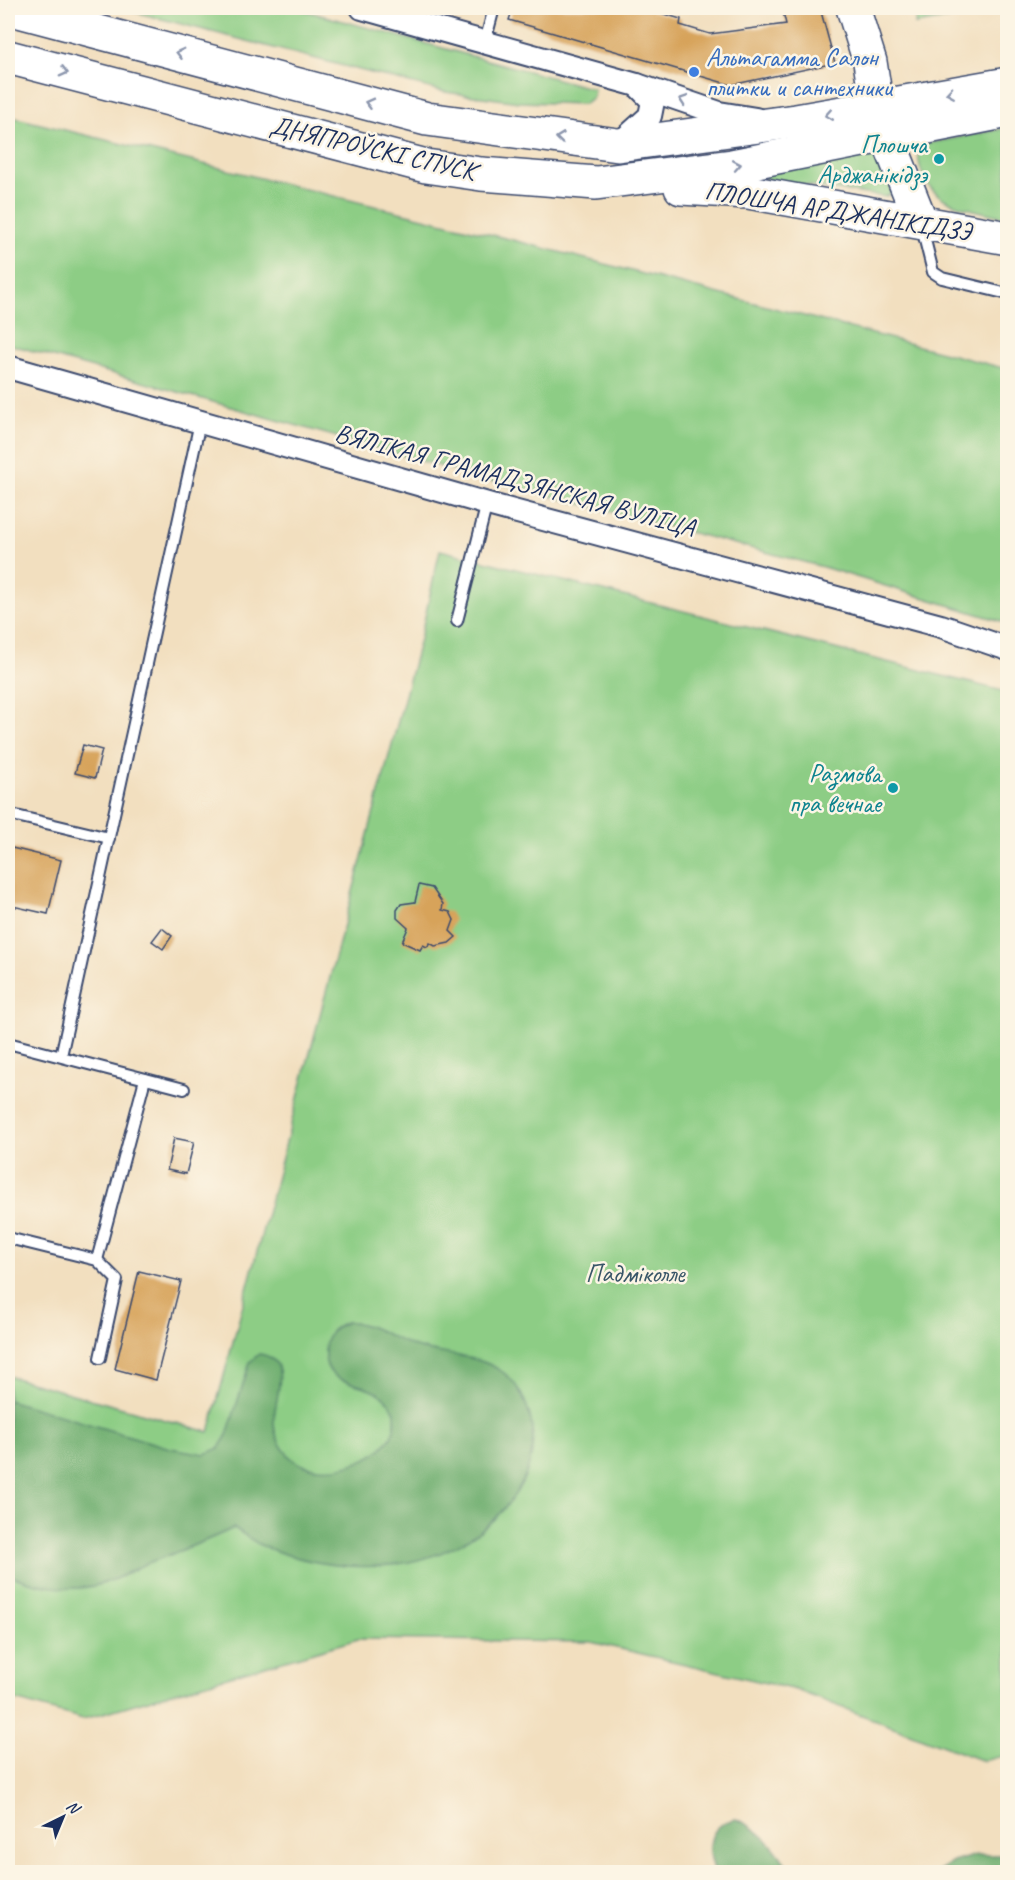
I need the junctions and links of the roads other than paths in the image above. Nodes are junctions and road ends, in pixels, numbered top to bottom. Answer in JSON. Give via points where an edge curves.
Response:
{"nodes":[{"id":1,"x":8,"y":8,"type":"edge"},
{"id":2,"x":362,"y":8,"type":"edge"},
{"id":3,"x":494,"y":8,"type":"edge"},
{"id":4,"x":853,"y":8,"type":"edge"},
{"id":5,"x":485,"y":42,"type":"junction"},
{"id":6,"x":8,"y":57,"type":"edge"},
{"id":7,"x":1008,"y":84,"type":"edge"},
{"id":8,"x":637,"y":85,"type":"junction"},
{"id":9,"x":1008,"y":111,"type":"edge"},
{"id":10,"x":881,"y":121,"type":"junction"},
{"id":11,"x":781,"y":122,"type":"junction"},
{"id":12,"x":618,"y":145,"type":"junction"},
{"id":13,"x":596,"y":183,"type":"junction"},
{"id":14,"x":921,"y":222,"type":"junction"},
{"id":15,"x":1008,"y":238,"type":"edge"},
{"id":16,"x":1008,"y":294,"type":"edge"},
{"id":17,"x":8,"y":367,"type":"edge"},
{"id":18,"x":200,"y":423,"type":"junction"},
{"id":19,"x":487,"y":503,"type":"junction"},
{"id":20,"x":457,"y":621,"type":"dead end"},
{"id":21,"x":1008,"y":649,"type":"edge"},
{"id":22,"x":8,"y":814,"type":"edge"},
{"id":23,"x":109,"y":838,"type":"junction"},
{"id":24,"x":8,"y":1043,"type":"edge"},
{"id":25,"x":61,"y":1056,"type":"junction"},
{"id":26,"x":145,"y":1078,"type":"junction"},
{"id":27,"x":184,"y":1089,"type":"dead end"},
{"id":28,"x":8,"y":1238,"type":"edge"},
{"id":29,"x":97,"y":1260,"type":"junction"},
{"id":30,"x":100,"y":1358,"type":"dead end"}],
"edges":[{"from":12,"to":1,"type":"main road","name":"ДНЯПРОЎСКІ СПУСК","one_way":true,"via":[[427,119]]},
{"from":2,"to":5,"type":"street"},
{"from":3,"to":5,"type":"lane"},
{"from":4,"to":10,"type":"main road","via":[[870,62]]},
{"from":5,"to":8,"type":"street"},
{"from":6,"to":13,"type":"main road","name":"ДНЯПРОЎСКІ СПУСК","one_way":true,"via":[[426,166]]},
{"from":7,"to":10,"type":"main road","one_way":true},
{"from":11,"to":8,"type":"street","one_way":true,"via":[[719,113]]},
{"from":8,"to":12,"type":"street","via":[[653,101],[650,116]]},
{"from":9,"to":10,"type":"main road"},
{"from":10,"to":11,"type":"main road","name":"ДНЯПРОЎСКІ СПУСК","one_way":true},
{"from":13,"to":10,"type":"main road","name":"ДНЯПРОЎСКІ СПУСК","one_way":true,"via":[[732,166]]},
{"from":10,"to":14,"type":"main road"},
{"from":11,"to":12,"type":"main road","name":"ДНЯПРОЎСКІ СПУСК"},
{"from":13,"to":14,"type":"main road","name":"ПЛОШЧА АРДЖАНІКІДЗЭ","via":[[748,192]]},
{"from":14,"to":15,"type":"main road","name":"ПЛОШЧА АРДЖАНІКІДЗЭ"},
{"from":14,"to":16,"type":"lane","via":[[933,272],[942,278]]},
{"from":17,"to":18,"type":"street","name":"ВЯЛІКАЯ ГРАМАДЗЯНСКАЯ ВУЛІЦА"},
{"from":18,"to":19,"type":"street","name":"ВЯЛІКАЯ ГРАМАДЗЯНСКАЯ ВУЛІЦА"},
{"from":18,"to":23,"type":"lane"},
{"from":19,"to":20,"type":"lane"},
{"from":19,"to":21,"type":"street","name":"ВЯЛІКАЯ ГРАМАДЗЯНСКАЯ ВУЛІЦА","via":[[817,591]]},
{"from":22,"to":23,"type":"lane"},
{"from":23,"to":25,"type":"lane"},
{"from":24,"to":25,"type":"lane"},
{"from":25,"to":26,"type":"lane"},
{"from":26,"to":27,"type":"lane"},
{"from":26,"to":29,"type":"lane"},
{"from":28,"to":29,"type":"lane"},
{"from":29,"to":30,"type":"lane","via":[[117,1280]]}]}
